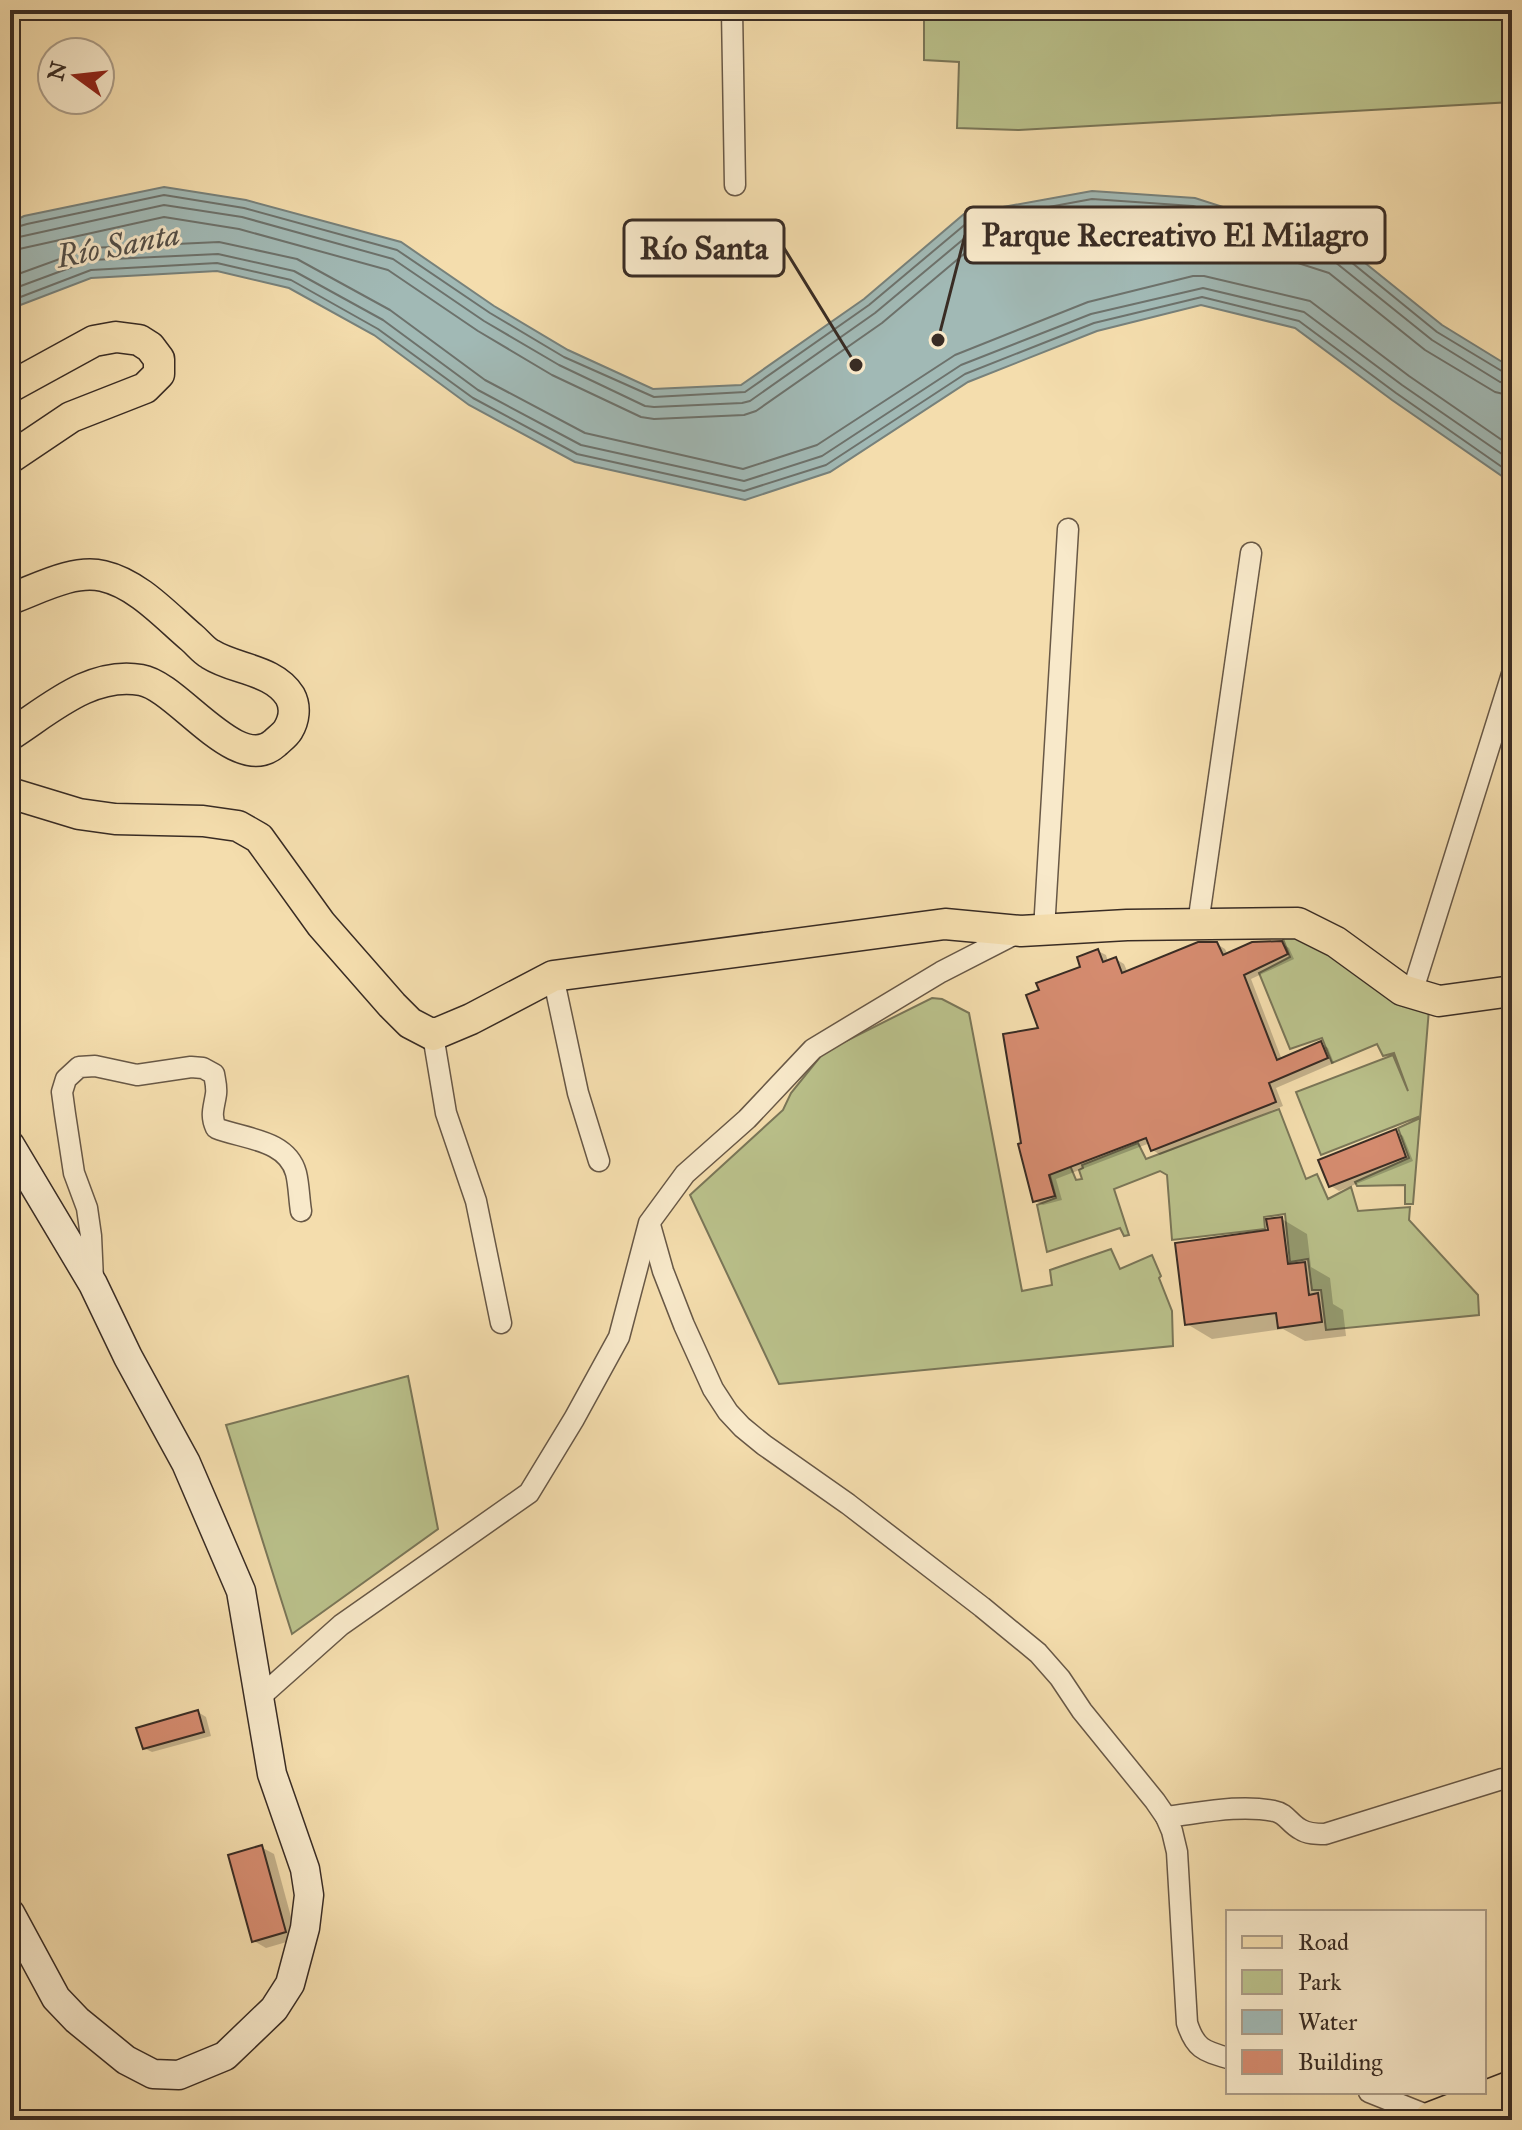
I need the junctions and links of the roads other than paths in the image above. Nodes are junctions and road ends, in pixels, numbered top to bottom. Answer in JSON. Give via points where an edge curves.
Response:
{"nodes":[{"id":1,"x":732,"y":10,"type":"edge"},
{"id":2,"x":735,"y":185,"type":"dead end"},
{"id":3,"x":10,"y":387,"type":"edge"},
{"id":4,"x":10,"y":458,"type":"edge"},
{"id":5,"x":1068,"y":529,"type":"dead end"},
{"id":6,"x":1251,"y":553,"type":"dead end"},
{"id":7,"x":10,"y":599,"type":"edge"},
{"id":8,"x":1512,"y":674,"type":"edge"},
{"id":9,"x":10,"y":735,"type":"edge"},
{"id":10,"x":10,"y":793,"type":"edge"},
{"id":11,"x":1198,"y":924,"type":"junction"},
{"id":12,"x":1032,"y":931,"type":"junction"},
{"id":13,"x":553,"y":976,"type":"junction"},
{"id":14,"x":1512,"y":991,"type":"edge"},
{"id":15,"x":1412,"y":993,"type":"junction"},
{"id":16,"x":433,"y":1035,"type":"junction"},
{"id":17,"x":10,"y":1145,"type":"edge"},
{"id":18,"x":599,"y":1161,"type":"dead end"},
{"id":19,"x":301,"y":1211,"type":"dead end"},
{"id":20,"x":649,"y":1223,"type":"junction"},
{"id":21,"x":93,"y":1284,"type":"junction"},
{"id":22,"x":501,"y":1323,"type":"dead end"},
{"id":23,"x":259,"y":1698,"type":"junction"},
{"id":24,"x":1502,"y":1779,"type":"dead end"},
{"id":25,"x":1166,"y":1817,"type":"junction"},
{"id":26,"x":10,"y":1913,"type":"edge"},
{"id":27,"x":1226,"y":2057,"type":"edge"},
{"id":28,"x":1512,"y":2089,"type":"edge"},
{"id":29,"x":1374,"y":2094,"type":"edge"},
{"id":30,"x":1433,"y":2119,"type":"edge"}],
"edges":[{"from":1,"to":2,"type":"street"},
{"from":3,"to":4,"type":"main road","via":[[94,341],[139,340],[159,359],[159,374],[145,388],[71,417]]},
{"from":5,"to":12,"type":"street"},
{"from":6,"to":11,"type":"street"},
{"from":7,"to":9,"type":"main road","via":[[72,576],[101,575],[126,584],[210,655],[275,680],[290,696],[295,713],[287,732],[269,748],[248,750],[229,742],[164,691],[144,680],[124,679],[75,692]]},
{"from":8,"to":15,"type":"street"},
{"from":10,"to":16,"type":"main road","via":[[79,814],[203,821],[238,826],[259,838],[321,924],[392,1005]]},
{"from":11,"to":12,"type":"main road"},
{"from":11,"to":15,"type":"main road","via":[[1298,923]]},
{"from":12,"to":13,"type":"main road","via":[[945,924]]},
{"from":12,"to":20,"type":"street","via":[[941,972],[813,1049],[685,1174]]},
{"from":13,"to":16,"type":"main road"},
{"from":13,"to":18,"type":"street"},
{"from":14,"to":15,"type":"main road","via":[[1439,1001]]},
{"from":16,"to":22,"type":"street","via":[[446,1113],[476,1201]]},
{"from":17,"to":21,"type":"street"},
{"from":19,"to":21,"type":"street","via":[[295,1170],[286,1155],[270,1144],[216,1128],[214,1074],[191,1067],[137,1075],[79,1067],[66,1079],[62,1092],[74,1173],[87,1208]]},
{"from":20,"to":23,"type":"street","via":[[619,1337],[529,1493],[341,1625]]},
{"from":20,"to":25,"type":"street","via":[[684,1325],[728,1412],[1038,1653]]},
{"from":21,"to":23,"type":"street","via":[[186,1463],[241,1591]]},
{"from":23,"to":26,"type":"street","via":[[272,1774],[309,1895],[290,1984],[274,2009],[225,2056],[179,2075],[153,2074],[126,2060],[56,1998]]},
{"from":24,"to":25,"type":"street","via":[[1325,1834],[1299,1829],[1279,1811],[1263,1809]]},
{"from":25,"to":27,"type":"street","via":[[1177,1852],[1187,2023],[1193,2041]]},
{"from":28,"to":30,"type":"highway"},
{"from":29,"to":30,"type":"street"}]}
